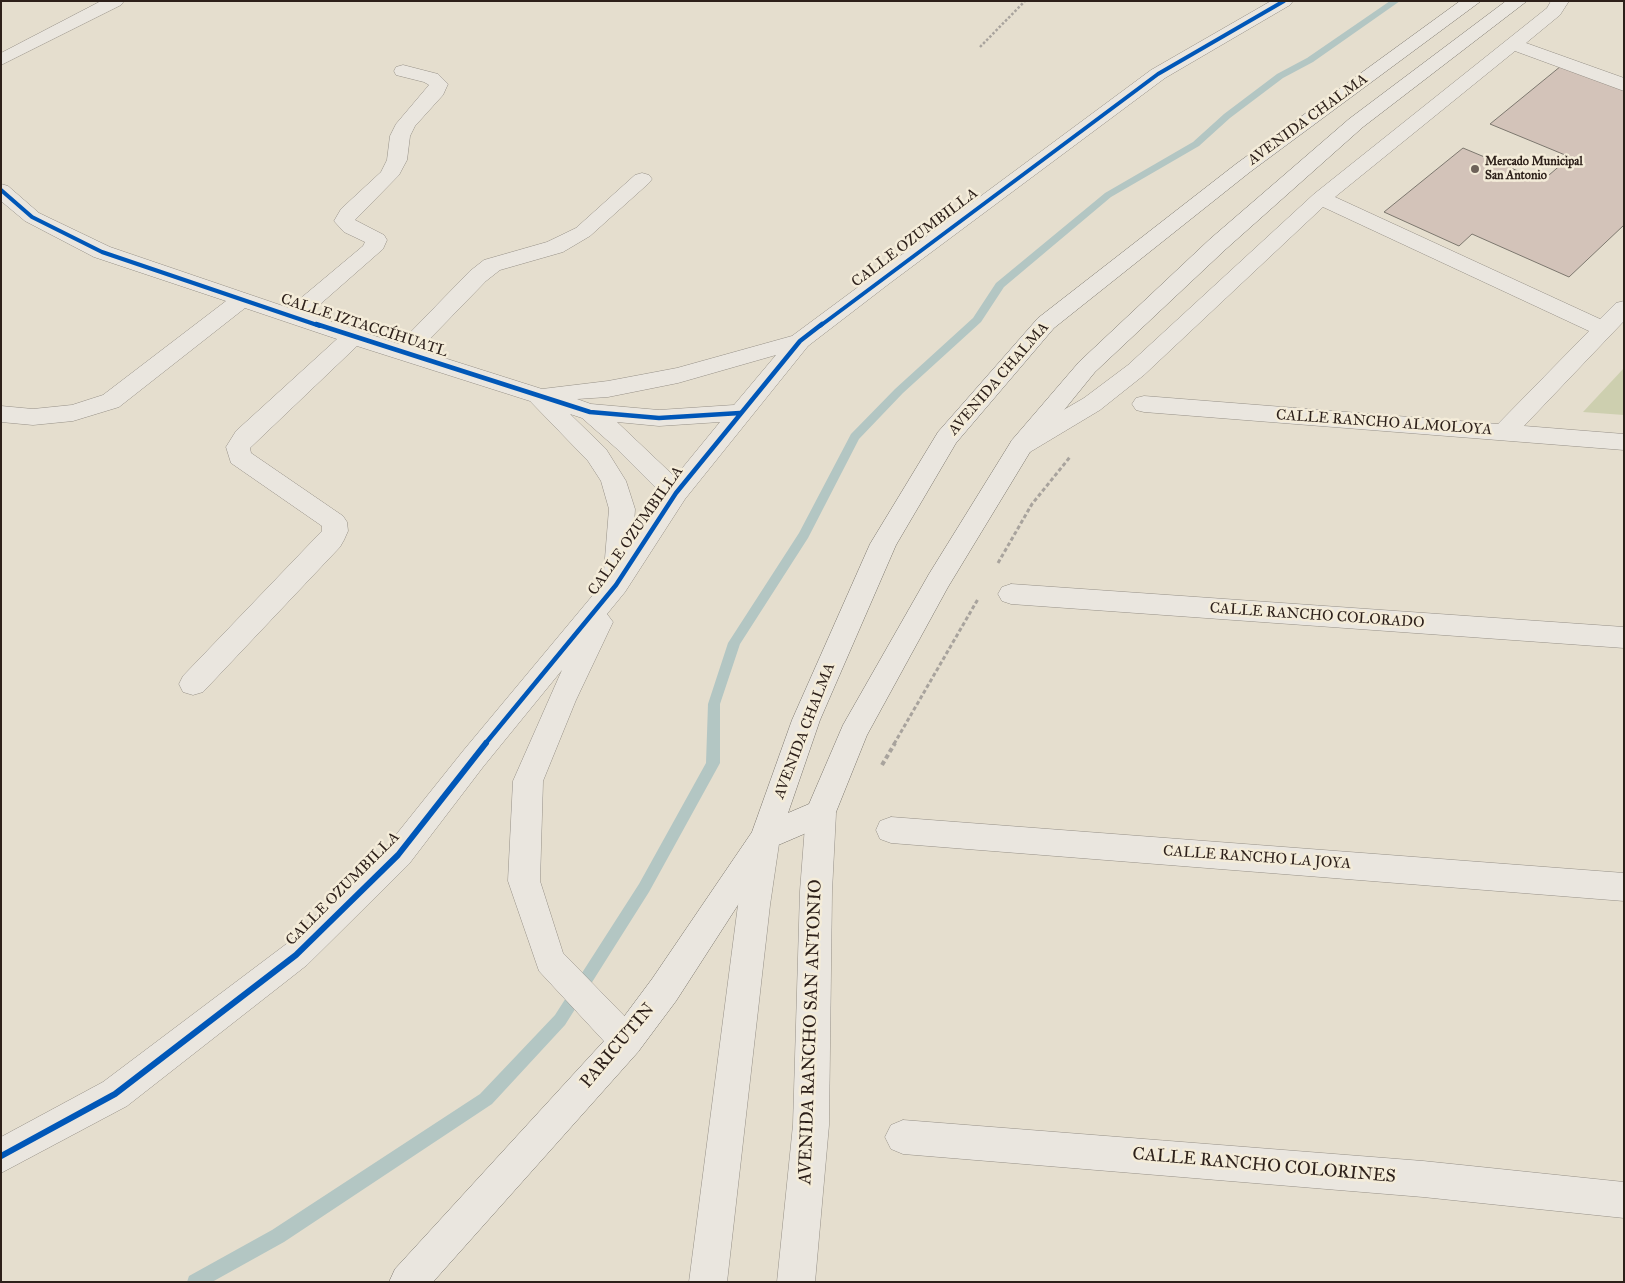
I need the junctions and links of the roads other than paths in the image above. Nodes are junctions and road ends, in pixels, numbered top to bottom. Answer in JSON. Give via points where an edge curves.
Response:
{"nodes":[{"id":1,"x":115,"y":1,"type":"edge"},
{"id":2,"x":1284,"y":1,"type":"edge"},
{"id":3,"x":1472,"y":1,"type":"edge"},
{"id":4,"x":1518,"y":1,"type":"edge"},
{"id":5,"x":1560,"y":1,"type":"edge"},
{"id":6,"x":1513,"y":44,"type":"junction"},
{"id":7,"x":1,"y":60,"type":"edge"},
{"id":8,"x":402,"y":71,"type":"dead end"},
{"id":9,"x":1624,"y":85,"type":"edge"},
{"id":10,"x":642,"y":179,"type":"dead end"},
{"id":11,"x":1,"y":190,"type":"edge"},
{"id":12,"x":1321,"y":198,"type":"junction"},
{"id":13,"x":242,"y":299,"type":"junction"},
{"id":14,"x":1624,"y":308,"type":"edge"},
{"id":15,"x":293,"y":316,"type":"junction"},
{"id":16,"x":1603,"y":329,"type":"junction"},
{"id":17,"x":353,"y":337,"type":"junction"},
{"id":18,"x":800,"y":342,"type":"junction"},
{"id":19,"x":403,"y":353,"type":"junction"},
{"id":20,"x":537,"y":395,"type":"junction"},
{"id":21,"x":1144,"y":404,"type":"dead end"},
{"id":22,"x":590,"y":412,"type":"junction"},
{"id":23,"x":740,"y":413,"type":"junction"},
{"id":24,"x":1,"y":414,"type":"edge"},
{"id":25,"x":1504,"y":432,"type":"junction"},
{"id":26,"x":1624,"y":442,"type":"edge"},
{"id":27,"x":1022,"y":446,"type":"junction"},
{"id":28,"x":676,"y":493,"type":"junction"},
{"id":29,"x":616,"y":585,"type":"junction"},
{"id":30,"x":1011,"y":594,"type":"dead end"},
{"id":31,"x":1624,"y":638,"type":"edge"},
{"id":32,"x":193,"y":684,"type":"dead end"},
{"id":33,"x":821,"y":813,"type":"junction"},
{"id":34,"x":891,"y":830,"type":"dead end"},
{"id":35,"x":765,"y":837,"type":"junction"},
{"id":36,"x":1624,"y":887,"type":"edge"},
{"id":37,"x":626,"y":1041,"type":"junction"},
{"id":38,"x":903,"y":1137,"type":"dead end"},
{"id":39,"x":1,"y":1156,"type":"edge"},
{"id":40,"x":1624,"y":1200,"type":"edge"},
{"id":41,"x":408,"y":1282,"type":"edge"},
{"id":42,"x":708,"y":1282,"type":"edge"},
{"id":43,"x":796,"y":1282,"type":"edge"}],
"edges":[{"from":1,"to":7,"type":"street"},
{"from":2,"to":18,"type":"street","name":"CALLE OZUMBILLA","via":[[1158,74]]},
{"from":3,"to":35,"type":"street","name":"AVENIDA CHALMA","via":[[1243,168],[1046,323],[947,438],[883,544],[806,720]]},
{"from":4,"to":27,"type":"street","name":"AVENIDA CHALMA","via":[[1356,122],[1225,238],[1087,367]]},
{"from":5,"to":6,"type":"street","via":[[1554,11]]},
{"from":6,"to":9,"type":"street"},
{"from":6,"to":12,"type":"street"},
{"from":8,"to":15,"type":"street","via":[[431,78],[438,84],[436,91],[406,124],[390,175],[348,212],[344,221],[376,240],[372,249]]},
{"from":10,"to":19,"type":"street","via":[[583,232],[555,247],[492,265]]},
{"from":11,"to":13,"type":"street","name":"CALLE IZTACCÍHUATL","via":[[32,217],[102,252]]},
{"from":12,"to":16,"type":"street"},
{"from":12,"to":27,"type":"street","via":[[1136,370],[1092,404]]},
{"from":13,"to":15,"type":"street","name":"CALLE IZTACCÍHUATL"},
{"from":13,"to":24,"type":"street","via":[[111,401],[73,413],[33,418]]},
{"from":14,"to":16,"type":"street"},
{"from":15,"to":17,"type":"street","name":"CALLE IZTACCÍHUATL"},
{"from":16,"to":25,"type":"street"},
{"from":17,"to":19,"type":"street","name":"CALLE IZTACCÍHUATL"},
{"from":17,"to":32,"type":"street","via":[[238,447],[240,457],[334,522],[331,540]]},
{"from":18,"to":20,"type":"street","name":"CALLE IZTACCÍHUATL","via":[[678,376],[608,389]]},
{"from":18,"to":23,"type":"street","name":"CALLE OZUMBILLA"},
{"from":19,"to":20,"type":"street","name":"CALLE IZTACCÍHUATL"},
{"from":20,"to":22,"type":"street","name":"CALLE IZTACCÍHUATL"},
{"from":20,"to":29,"type":"street","name":"CALLE IZTACCÍHUATL","via":[[597,455],[613,481],[622,509]]},
{"from":21,"to":25,"type":"street","name":"CALLE RANCHO ALMOLOYA"},
{"from":22,"to":23,"type":"street","name":"CALLE IZTACCÍHUATL","via":[[659,418]]},
{"from":22,"to":28,"type":"street","name":"CALLE IZTACCÍHUATL"},
{"from":23,"to":28,"type":"street","name":"CALLE OZUMBILLA"},
{"from":25,"to":26,"type":"street","name":"CALLE RANCHO ALMOLOYA"},
{"from":27,"to":33,"type":"street","name":"AVENIDA CHALMA","via":[[938,581],[853,734]]},
{"from":28,"to":29,"type":"street","name":"CALLE OZUMBILLA"},
{"from":29,"to":37,"type":"street","via":[[528,782],[524,881],[550,961]]},
{"from":29,"to":39,"type":"street","name":"CALLE OZUMBILLA","via":[[398,855],[296,955],[115,1094]]},
{"from":30,"to":31,"type":"street","name":"CALLE RANCHO COLORADO"},
{"from":33,"to":35,"type":"street"},
{"from":33,"to":43,"type":"street","name":"AVENIDA RANCHO SAN ANTONIO","via":[[810,1125]]},
{"from":34,"to":36,"type":"street","name":"CALLE RANCHO LA JOYA"},
{"from":35,"to":37,"type":"street","name":"PARICUTIN","via":[[664,990]]},
{"from":35,"to":42,"type":"street"},
{"from":37,"to":41,"type":"street","name":"PARICUTIN"},
{"from":38,"to":40,"type":"street","name":"CALLE RANCHO COLORINES","via":[[1413,1178]]}]}
